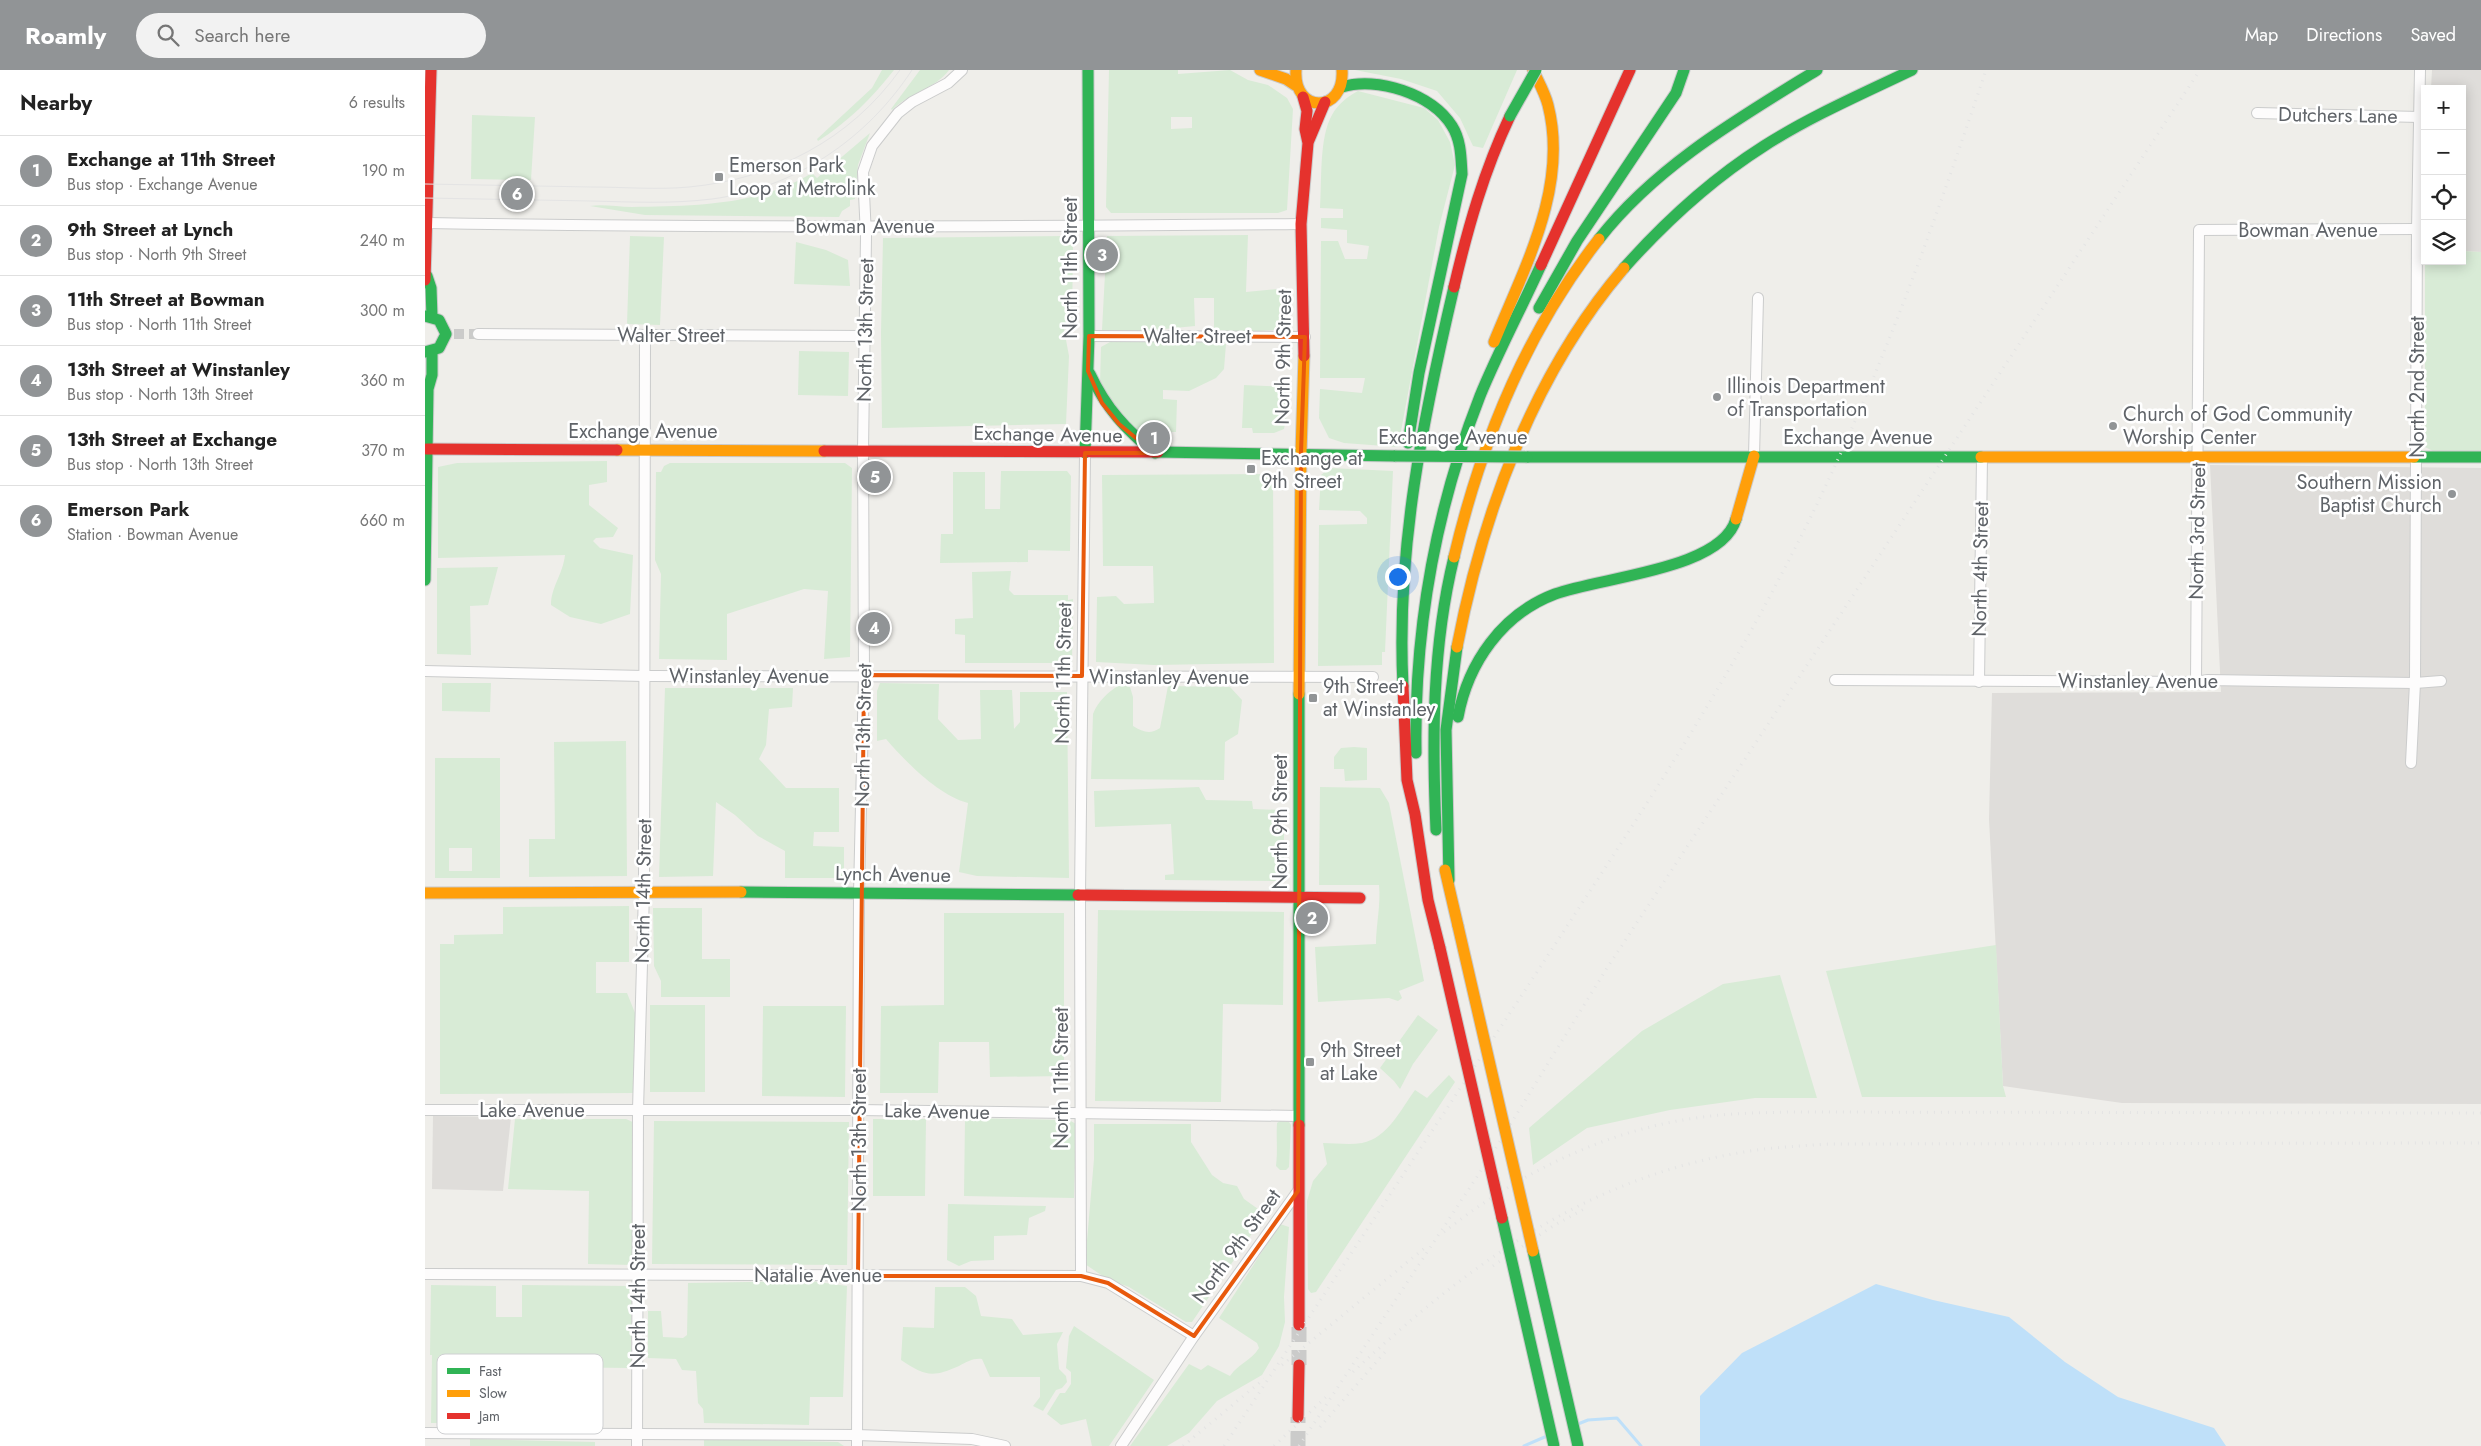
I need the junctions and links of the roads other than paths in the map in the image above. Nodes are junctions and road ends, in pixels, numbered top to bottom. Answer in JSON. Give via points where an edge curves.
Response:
{"nodes":[{"id":1,"x":431,"y":70,"type":"edge"},
{"id":2,"x":962,"y":70,"type":"edge"},
{"id":3,"x":1088,"y":70,"type":"edge"},
{"id":4,"x":1260,"y":70,"type":"edge"},
{"id":5,"x":1296,"y":70,"type":"edge"},
{"id":6,"x":1342,"y":70,"type":"edge"},
{"id":7,"x":1535,"y":70,"type":"edge"},
{"id":8,"x":1630,"y":70,"type":"edge"},
{"id":9,"x":1676,"y":70,"type":"edge"},
{"id":10,"x":1684,"y":70,"type":"edge"},
{"id":11,"x":1817,"y":70,"type":"edge"},
{"id":12,"x":2420,"y":70,"type":"edge"},
{"id":13,"x":1908,"y":72,"type":"edge"},
{"id":14,"x":1295,"y":86,"type":"junction"},
{"id":15,"x":1342,"y":87,"type":"junction"},
{"id":16,"x":1303,"y":97,"type":"junction"},
{"id":17,"x":1325,"y":102,"type":"junction"},
{"id":18,"x":1664,"y":111,"type":"junction"},
{"id":19,"x":2257,"y":113,"type":"dead end"},
{"id":20,"x":2419,"y":117,"type":"junction"},
{"id":21,"x":1308,"y":143,"type":"junction"},
{"id":22,"x":428,"y":223,"type":"junction"},
{"id":23,"x":1301,"y":224,"type":"junction"},
{"id":24,"x":864,"y":226,"type":"junction"},
{"id":25,"x":1089,"y":227,"type":"junction"},
{"id":26,"x":2417,"y":229,"type":"junction"},
{"id":27,"x":2199,"y":230,"type":"joint"},
{"id":28,"x":426,"y":278,"type":"edge"},
{"id":29,"x":1758,"y":298,"type":"dead end"},
{"id":30,"x":428,"y":316,"type":"edge"},
{"id":31,"x":479,"y":334,"type":"tunnel mouth"},
{"id":32,"x":645,"y":335,"type":"junction"},
{"id":33,"x":864,"y":336,"type":"junction"},
{"id":34,"x":1089,"y":336,"type":"junction"},
{"id":35,"x":1305,"y":337,"type":"junction"},
{"id":36,"x":429,"y":352,"type":"edge"},
{"id":37,"x":1088,"y":371,"type":"junction"},
{"id":38,"x":427,"y":384,"type":"edge"},
{"id":39,"x":1481,"y":395,"type":"junction"},
{"id":40,"x":426,"y":449,"type":"edge"},
{"id":41,"x":646,"y":449,"type":"junction"},
{"id":42,"x":863,"y":450,"type":"junction"},
{"id":43,"x":1085,"y":453,"type":"junction"},
{"id":44,"x":1155,"y":453,"type":"junction"},
{"id":45,"x":1301,"y":453,"type":"junction"},
{"id":46,"x":1754,"y":456,"type":"junction"},
{"id":47,"x":2417,"y":456,"type":"junction"},
{"id":48,"x":1982,"y":457,"type":"junction"},
{"id":49,"x":2198,"y":457,"type":"junction"},
{"id":50,"x":2481,"y":457,"type":"edge"},
{"id":51,"x":1404,"y":469,"type":"dead end"},
{"id":52,"x":1475,"y":475,"type":"junction"},
{"id":53,"x":1401,"y":488,"type":"dead end"},
{"id":54,"x":425,"y":580,"type":"edge"},
{"id":55,"x":1403,"y":620,"type":"junction"},
{"id":56,"x":425,"y":671,"type":"edge"},
{"id":57,"x":864,"y":675,"type":"junction"},
{"id":58,"x":644,"y":676,"type":"junction"},
{"id":59,"x":1082,"y":676,"type":"junction"},
{"id":60,"x":1299,"y":677,"type":"junction"},
{"id":61,"x":1373,"y":677,"type":"dead end"},
{"id":62,"x":1835,"y":680,"type":"dead end"},
{"id":63,"x":2441,"y":681,"type":"dead end"},
{"id":64,"x":1979,"y":682,"type":"junction"},
{"id":65,"x":2197,"y":682,"type":"junction"},
{"id":66,"x":2415,"y":683,"type":"junction"},
{"id":67,"x":2411,"y":763,"type":"dead end"},
{"id":68,"x":1446,"y":771,"type":"junction"},
{"id":69,"x":1415,"y":814,"type":"junction"},
{"id":70,"x":1449,"y":880,"type":"junction"},
{"id":71,"x":644,"y":891,"type":"junction"},
{"id":72,"x":425,"y":893,"type":"edge"},
{"id":73,"x":859,"y":893,"type":"junction"},
{"id":74,"x":1080,"y":895,"type":"junction"},
{"id":75,"x":1298,"y":897,"type":"junction"},
{"id":76,"x":1360,"y":898,"type":"dead end"},
{"id":77,"x":425,"y":1110,"type":"edge"},
{"id":78,"x":638,"y":1110,"type":"junction"},
{"id":79,"x":859,"y":1110,"type":"junction"},
{"id":80,"x":1080,"y":1113,"type":"junction"},
{"id":81,"x":1299,"y":1116,"type":"junction"},
{"id":82,"x":1298,"y":1192,"type":"junction"},
{"id":83,"x":425,"y":1274,"type":"edge"},
{"id":84,"x":638,"y":1275,"type":"junction"},
{"id":85,"x":858,"y":1276,"type":"junction"},
{"id":86,"x":1081,"y":1276,"type":"junction"},
{"id":87,"x":1299,"y":1325,"type":"tunnel mouth"},
{"id":88,"x":1194,"y":1336,"type":"junction"},
{"id":89,"x":1299,"y":1365,"type":"tunnel mouth"},
{"id":90,"x":1298,"y":1417,"type":"tunnel mouth"},
{"id":91,"x":531,"y":1434,"type":"edge"},
{"id":92,"x":637,"y":1435,"type":"junction"},
{"id":93,"x":857,"y":1435,"type":"junction"},
{"id":94,"x":637,"y":1446,"type":"edge"},
{"id":95,"x":857,"y":1446,"type":"edge"},
{"id":96,"x":1005,"y":1446,"type":"edge"},
{"id":97,"x":1121,"y":1446,"type":"edge"},
{"id":98,"x":1554,"y":1446,"type":"edge"},
{"id":99,"x":1579,"y":1446,"type":"edge"}],
"edges":[{"from":1,"to":22,"type":"main road"},
{"from":2,"to":24,"type":"street","name":"North 13th Street","via":[[948,83],[898,113],[872,146],[863,172]]},
{"from":3,"to":25,"type":"main road","name":"North 11th Street"},
{"from":4,"to":14,"type":"main road","via":[[1286,79]]},
{"from":5,"to":14,"type":"main road"},
{"from":6,"to":15,"type":"main road"},
{"from":7,"to":39,"type":"main road","via":[[1551,120],[1555,145],[1553,182],[1545,212],[1489,353]]},
{"from":7,"to":55,"type":"main road","bridge":true,"via":[[1492,154],[1471,216],[1421,435],[1410,509]]},
{"from":8,"to":39,"type":"main road"},
{"from":9,"to":18,"type":"main road"},
{"from":10,"to":18,"type":"main road","via":[[1676,93]]},
{"from":11,"to":52,"type":"main road","via":[[1731,123],[1688,154],[1649,187],[1599,240],[1558,298],[1531,345],[1501,408]]},
{"from":12,"to":20,"type":"street","name":"North 2nd Street"},
{"from":13,"to":68,"type":"main road","via":[[1777,138],[1721,177],[1687,205],[1627,265],[1568,346],[1539,401],[1501,489],[1474,574],[1456,649],[1447,711]]},
{"from":14,"to":16,"type":"main road"},
{"from":15,"to":17,"type":"main road"},
{"from":15,"to":51,"type":"main road","via":[[1372,83],[1409,92],[1430,102],[1449,122],[1463,154],[1462,174],[1419,372]]},
{"from":16,"to":17,"type":"main road"},
{"from":16,"to":21,"type":"main road","name":"North 9th Street"},
{"from":17,"to":21,"type":"main road","name":"North 9th Street"},
{"from":18,"to":52,"type":"main road","via":[[1577,241],[1543,301],[1489,414]]},
{"from":19,"to":20,"type":"street","name":"Dutchers Lane"},
{"from":20,"to":26,"type":"street","name":"North 2nd Street"},
{"from":21,"to":23,"type":"main road","name":"North 9th Street"},
{"from":22,"to":24,"type":"street","name":"Bowman Avenue"},
{"from":22,"to":28,"type":"main road"},
{"from":23,"to":25,"type":"street","name":"Bowman Avenue"},
{"from":23,"to":35,"type":"main road","name":"North 9th Street"},
{"from":24,"to":25,"type":"street","name":"Bowman Avenue"},
{"from":24,"to":33,"type":"street","name":"North 13th Street"},
{"from":25,"to":34,"type":"main road","name":"North 11th Street"},
{"from":26,"to":27,"type":"street","name":"Bowman Avenue"},
{"from":26,"to":47,"type":"street","name":"North 2nd Street"},
{"from":27,"to":49,"type":"street","name":"North 3rd Street"},
{"from":28,"to":30,"type":"main road","via":[[431,288]]},
{"from":29,"to":46,"type":"street"},
{"from":30,"to":36,"type":"main road","via":[[442,323],[450,334],[439,348]]},
{"from":31,"to":32,"type":"street","name":"Walter Street"},
{"from":32,"to":33,"type":"street","name":"Walter Street"},
{"from":32,"to":41,"type":"street","name":"North 14th Street"},
{"from":33,"to":42,"type":"street","name":"North 13th Street"},
{"from":34,"to":35,"type":"street","name":"Walter Street"},
{"from":34,"to":37,"type":"main road","name":"North 11th Street"},
{"from":35,"to":45,"type":"main road","name":"North 9th Street"},
{"from":36,"to":38,"type":"main road","via":[[432,375]]},
{"from":37,"to":43,"type":"main road","name":"North 11th Street"},
{"from":37,"to":44,"type":"main road","via":[[1111,415]]},
{"from":38,"to":40,"type":"main road"},
{"from":39,"to":69,"type":"main road","via":[[1462,444],[1431,558],[1420,633],[1415,702],[1418,780]]},
{"from":40,"to":41,"type":"main road","name":"Exchange Avenue"},
{"from":40,"to":54,"type":"main road"},
{"from":41,"to":42,"type":"main road","name":"Exchange Avenue"},
{"from":41,"to":58,"type":"street","name":"North 14th Street"},
{"from":42,"to":43,"type":"main road","name":"Exchange Avenue"},
{"from":42,"to":57,"type":"street","name":"North 13th Street"},
{"from":43,"to":44,"type":"main road","name":"Exchange Avenue"},
{"from":43,"to":59,"type":"street","name":"North 11th Street"},
{"from":44,"to":45,"type":"main road","name":"Exchange Avenue"},
{"from":45,"to":46,"type":"main road","name":"Exchange Avenue","bridge":true,"via":[[1527,457]]},
{"from":45,"to":60,"type":"main road","name":"North 9th Street"},
{"from":46,"to":48,"type":"main road","name":"Exchange Avenue"},
{"from":46,"to":68,"type":"main road","via":[[1735,523],[1719,544],[1693,559],[1555,594],[1521,613],[1495,636],[1473,668],[1462,696],[1453,758]]},
{"from":47,"to":49,"type":"main road","name":"Exchange Avenue"},
{"from":47,"to":50,"type":"main road","name":"Exchange Avenue"},
{"from":47,"to":66,"type":"street","name":"North 2nd Street"},
{"from":48,"to":49,"type":"main road","name":"Exchange Avenue"},
{"from":48,"to":64,"type":"street","name":"North 4th Street"},
{"from":49,"to":65,"type":"street","name":"North 3rd Street"},
{"from":52,"to":70,"type":"main road","via":[[1449,576],[1433,691],[1432,770],[1436,830]]},
{"from":53,"to":55,"type":"main road","via":[[1395,586]]},
{"from":55,"to":69,"type":"main road","via":[[1405,761]]},
{"from":56,"to":58,"type":"street","name":"Winstanley Avenue"},
{"from":57,"to":58,"type":"street","name":"Winstanley Avenue"},
{"from":57,"to":59,"type":"street","name":"Winstanley Avenue"},
{"from":57,"to":73,"type":"street","name":"North 13th Street"},
{"from":58,"to":71,"type":"street","name":"North 14th Street"},
{"from":59,"to":60,"type":"street","name":"Winstanley Avenue"},
{"from":59,"to":74,"type":"street","name":"North 11th Street"},
{"from":60,"to":61,"type":"street","name":"Winstanley Avenue"},
{"from":60,"to":75,"type":"main road","name":"North 9th Street"},
{"from":62,"to":64,"type":"street","name":"Winstanley Avenue"},
{"from":63,"to":66,"type":"street","name":"Winstanley Avenue"},
{"from":64,"to":65,"type":"street","name":"Winstanley Avenue"},
{"from":65,"to":66,"type":"street","name":"Winstanley Avenue"},
{"from":66,"to":67,"type":"street","name":"North 2nd Street"},
{"from":68,"to":70,"type":"main road","via":[[1451,851]]},
{"from":69,"to":98,"type":"main road","bridge":true,"via":[[1428,900]]},
{"from":70,"to":99,"type":"main road","bridge":true},
{"from":71,"to":72,"type":"main road","name":"Lynch Avenue"},
{"from":71,"to":73,"type":"main road","name":"Lynch Avenue"},
{"from":71,"to":78,"type":"street","name":"North 14th Street"},
{"from":73,"to":74,"type":"main road","name":"Lynch Avenue"},
{"from":73,"to":79,"type":"street","name":"North 13th Street"},
{"from":74,"to":75,"type":"main road","name":"Lynch Avenue"},
{"from":74,"to":80,"type":"street","name":"North 11th Street"},
{"from":75,"to":76,"type":"main road","name":"Lynch Avenue"},
{"from":75,"to":81,"type":"main road","name":"North 9th Street"},
{"from":77,"to":78,"type":"street","name":"Lake Avenue"},
{"from":78,"to":79,"type":"street","name":"Lake Avenue"},
{"from":78,"to":84,"type":"street","name":"North 14th Street"},
{"from":79,"to":80,"type":"street","name":"Lake Avenue"},
{"from":79,"to":85,"type":"street","name":"North 13th Street"},
{"from":80,"to":81,"type":"street","name":"Lake Avenue"},
{"from":80,"to":86,"type":"street","name":"North 11th Street"},
{"from":81,"to":82,"type":"main road","name":"North 9th Street"},
{"from":82,"to":87,"type":"main road"},
{"from":82,"to":88,"type":"street","name":"North 9th Street"},
{"from":83,"to":84,"type":"street","name":"Natalie Avenue"},
{"from":84,"to":85,"type":"street","name":"Natalie Avenue"},
{"from":84,"to":92,"type":"street","name":"North 14th Street"},
{"from":85,"to":86,"type":"street","name":"Natalie Avenue"},
{"from":85,"to":93,"type":"street","name":"North 13th Street"},
{"from":86,"to":88,"type":"street","name":"Natalie Avenue","via":[[1108,1283]]},
{"from":88,"to":97,"type":"street","name":"North 9th Street"},
{"from":89,"to":90,"type":"main road"},
{"from":91,"to":92,"type":"street"},
{"from":92,"to":93,"type":"street"},
{"from":92,"to":94,"type":"street","name":"North 14th Street"},
{"from":93,"to":95,"type":"street","name":"North 13th Street"},
{"from":93,"to":96,"type":"street","via":[[972,1439]]}]}
